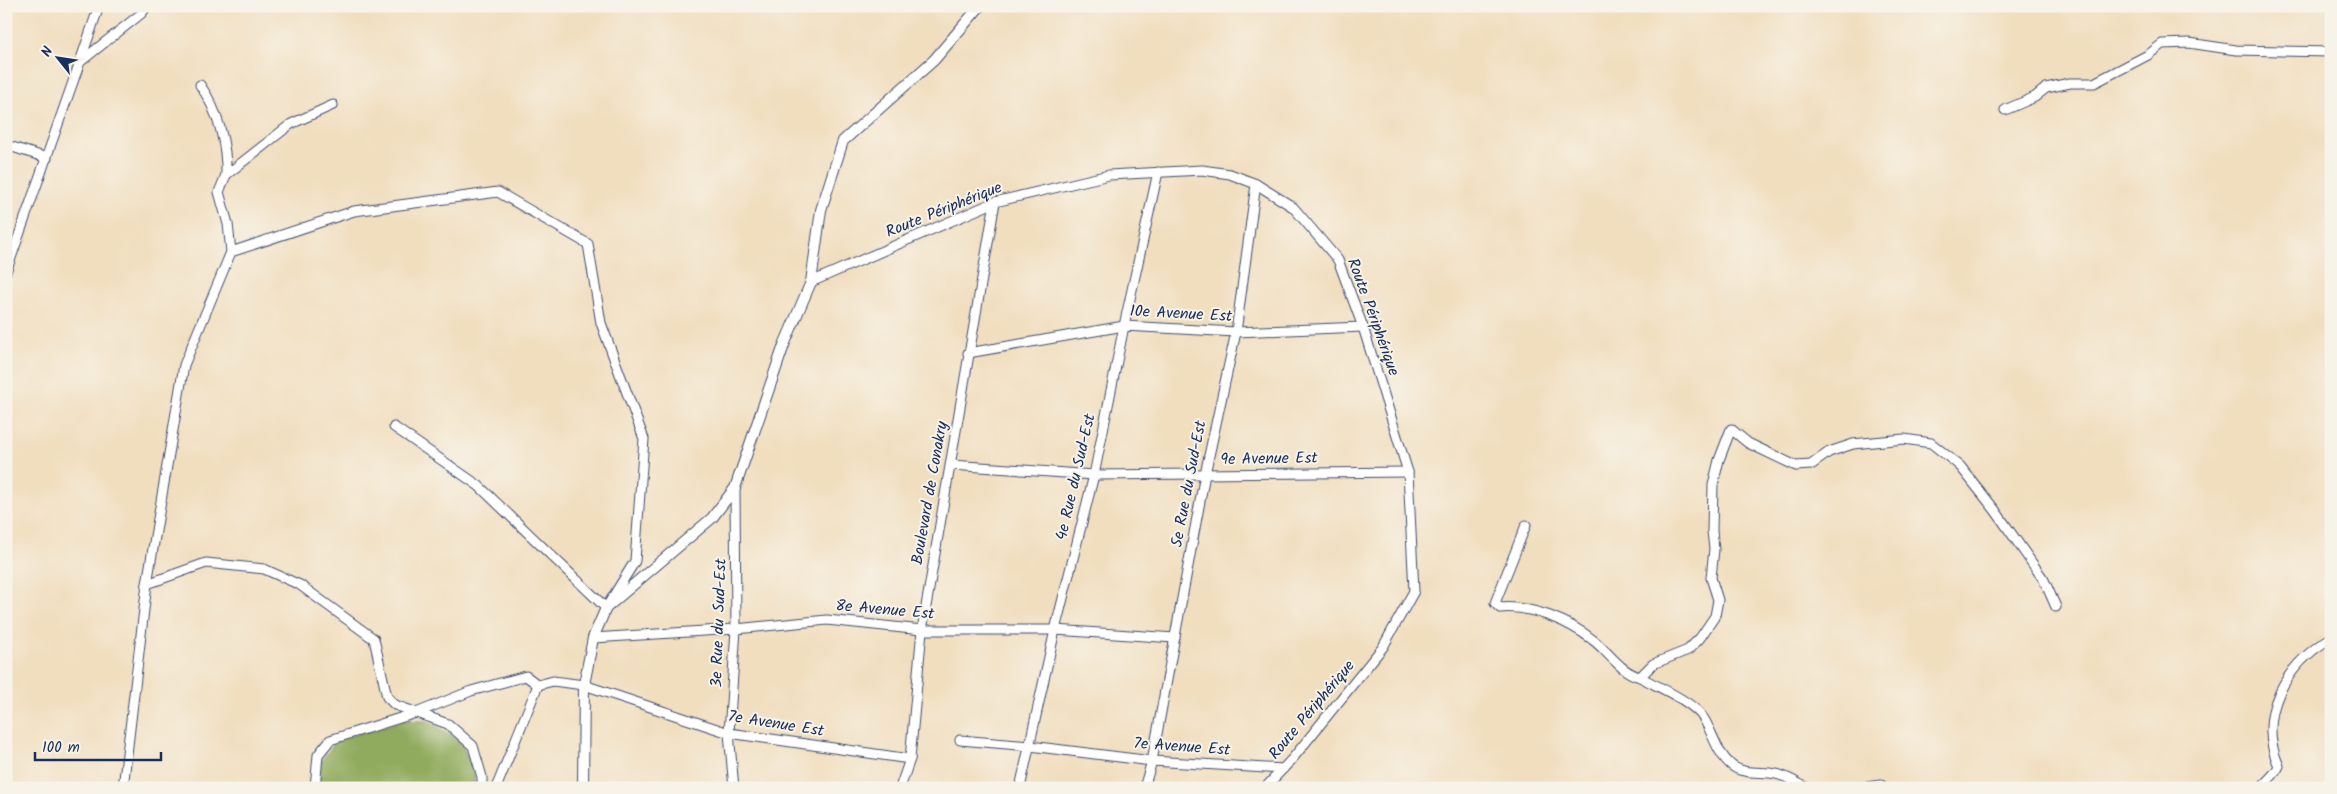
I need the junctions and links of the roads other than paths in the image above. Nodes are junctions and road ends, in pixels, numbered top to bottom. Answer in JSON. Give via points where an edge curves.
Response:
{"nodes":[{"id":1,"x":99,"y":6,"type":"edge"},
{"id":2,"x":147,"y":6,"type":"edge"},
{"id":3,"x":980,"y":6,"type":"edge"},
{"id":4,"x":2331,"y":52,"type":"edge"},
{"id":5,"x":80,"y":62,"type":"junction"},
{"id":6,"x":200,"y":85,"type":"dead end"},
{"id":7,"x":333,"y":106,"type":"dead end"},
{"id":8,"x":2005,"y":110,"type":"dead end"},
{"id":9,"x":6,"y":145,"type":"edge"},
{"id":10,"x":47,"y":158,"type":"junction"},
{"id":11,"x":1158,"y":172,"type":"junction"},
{"id":12,"x":226,"y":175,"type":"junction"},
{"id":13,"x":1256,"y":184,"type":"junction"},
{"id":14,"x":995,"y":202,"type":"junction"},
{"id":15,"x":6,"y":247,"type":"edge"},
{"id":16,"x":232,"y":252,"type":"junction"},
{"id":17,"x":13,"y":255,"type":"junction"},
{"id":18,"x":6,"y":272,"type":"edge"},
{"id":19,"x":811,"y":282,"type":"junction"},
{"id":20,"x":1124,"y":326,"type":"junction"},
{"id":21,"x":1363,"y":327,"type":"junction"},
{"id":22,"x":1236,"y":332,"type":"junction"},
{"id":23,"x":968,"y":353,"type":"junction"},
{"id":24,"x":394,"y":426,"type":"dead end"},
{"id":25,"x":951,"y":465,"type":"junction"},
{"id":26,"x":1408,"y":472,"type":"junction"},
{"id":27,"x":1205,"y":474,"type":"junction"},
{"id":28,"x":1094,"y":475,"type":"junction"},
{"id":29,"x":735,"y":488,"type":"junction"},
{"id":30,"x":1526,"y":525,"type":"dead end"},
{"id":31,"x":147,"y":584,"type":"junction"},
{"id":32,"x":2056,"y":607,"type":"dead end"},
{"id":33,"x":606,"y":608,"type":"junction"},
{"id":34,"x":736,"y":629,"type":"junction"},
{"id":35,"x":922,"y":630,"type":"junction"},
{"id":36,"x":1055,"y":630,"type":"junction"},
{"id":37,"x":593,"y":638,"type":"junction"},
{"id":38,"x":1175,"y":638,"type":"junction"},
{"id":39,"x":2331,"y":638,"type":"edge"},
{"id":40,"x":1640,"y":677,"type":"junction"},
{"id":41,"x":538,"y":685,"type":"junction"},
{"id":42,"x":584,"y":686,"type":"junction"},
{"id":43,"x":416,"y":713,"type":"junction"},
{"id":44,"x":729,"y":733,"type":"junction"},
{"id":45,"x":960,"y":740,"type":"dead end"},
{"id":46,"x":1030,"y":746,"type":"junction"},
{"id":47,"x":910,"y":759,"type":"junction"},
{"id":48,"x":1152,"y":761,"type":"junction"},
{"id":49,"x":1283,"y":769,"type":"junction"},
{"id":50,"x":1882,"y":785,"type":"dead end"},
{"id":51,"x":123,"y":788,"type":"edge"},
{"id":52,"x":315,"y":788,"type":"edge"},
{"id":53,"x":482,"y":788,"type":"edge"},
{"id":54,"x":496,"y":788,"type":"edge"},
{"id":55,"x":583,"y":788,"type":"edge"},
{"id":56,"x":734,"y":788,"type":"edge"},
{"id":57,"x":900,"y":788,"type":"edge"},
{"id":58,"x":1020,"y":788,"type":"edge"},
{"id":59,"x":1144,"y":788,"type":"edge"},
{"id":60,"x":1265,"y":788,"type":"edge"},
{"id":61,"x":1807,"y":788,"type":"edge"},
{"id":62,"x":1860,"y":788,"type":"edge"},
{"id":63,"x":2261,"y":788,"type":"edge"}],
"edges":[{"from":1,"to":5,"type":"street"},
{"from":2,"to":5,"type":"street"},
{"from":3,"to":19,"type":"street","via":[[934,60],[843,142],[821,210]]},
{"from":4,"to":8,"type":"street","via":[[2162,44],[2094,83],[2046,88],[2035,97]]},
{"from":5,"to":10,"type":"street"},
{"from":6,"to":12,"type":"street","via":[[224,140]]},
{"from":7,"to":12,"type":"street","via":[[290,124]]},
{"from":9,"to":10,"type":"street"},
{"from":10,"to":17,"type":"street"},
{"from":11,"to":13,"type":"street","name":"Route Périphérique","via":[[1202,170],[1230,174]]},
{"from":11,"to":14,"type":"street","name":"Route Périphérique","via":[[1110,174]]},
{"from":11,"to":20,"type":"street","name":"4e Rue du Sud-Est"},
{"from":12,"to":16,"type":"street","via":[[219,192]]},
{"from":13,"to":21,"type":"street","name":"Route Périphérique","via":[[1293,207],[1338,260]]},
{"from":13,"to":22,"type":"street","name":"5e Rue du Sud-Est"},
{"from":14,"to":19,"type":"street","name":"Route Périphérique"},
{"from":14,"to":23,"type":"street","name":"Boulevard de Conakry"},
{"from":15,"to":17,"type":"street"},
{"from":16,"to":31,"type":"street","via":[[184,365]]},
{"from":16,"to":33,"type":"street","via":[[354,211],[498,192],[588,244],[601,323],[644,439],[635,560]]},
{"from":17,"to":18,"type":"street"},
{"from":19,"to":29,"type":"street","via":[[784,345]]},
{"from":20,"to":22,"type":"street","name":"10e Avenue Est"},
{"from":20,"to":23,"type":"street","name":"10e Avenue Est"},
{"from":20,"to":28,"type":"street","name":"4e Rue du Sud-Est"},
{"from":21,"to":22,"type":"street","name":"10e Avenue Est"},
{"from":21,"to":26,"type":"street","name":"Route Périphérique"},
{"from":22,"to":27,"type":"street","name":"5e Rue du Sud-Est"},
{"from":23,"to":25,"type":"street","name":"Boulevard de Conakry"},
{"from":24,"to":33,"type":"street","via":[[479,486]]},
{"from":25,"to":28,"type":"street","name":"9e Avenue Est"},
{"from":25,"to":35,"type":"street","name":"Boulevard de Conakry"},
{"from":26,"to":27,"type":"street","name":"9e Avenue Est"},
{"from":26,"to":49,"type":"street","name":"Route Périphérique","via":[[1414,591],[1383,647]]},
{"from":27,"to":28,"type":"street","name":"9e Avenue Est"},
{"from":27,"to":38,"type":"street","name":"5e Rue du Sud-Est"},
{"from":28,"to":36,"type":"street","name":"4e Rue du Sud-Est"},
{"from":29,"to":33,"type":"street","via":[[712,518]]},
{"from":29,"to":34,"type":"street","name":"3e Rue du Sud-Est"},
{"from":30,"to":40,"type":"street","via":[[1495,603],[1500,608],[1538,612],[1563,622],[1594,640],[1633,676]]},
{"from":31,"to":43,"type":"street","via":[[206,563],[264,569],[300,584],[374,639],[387,697],[395,705]]},
{"from":31,"to":51,"type":"street"},
{"from":32,"to":40,"type":"street","via":[[2044,580],[1995,510],[1960,466],[1931,443],[1904,439],[1853,444],[1829,452],[1812,465],[1796,466],[1748,443],[1731,428],[1713,484],[1712,578],[1718,600],[1715,616],[1688,650],[1653,664]]},
{"from":33,"to":37,"type":"street"},
{"from":34,"to":35,"type":"street","name":"8e Avenue Est","via":[[827,620]]},
{"from":34,"to":37,"type":"street","name":"8e Avenue Est"},
{"from":34,"to":44,"type":"street","name":"3e Rue du Sud-Est"},
{"from":35,"to":36,"type":"street","name":"8e Avenue Est"},
{"from":35,"to":47,"type":"street","name":"Boulevard de Conakry"},
{"from":36,"to":38,"type":"street","name":"8e Avenue Est"},
{"from":36,"to":46,"type":"street","name":"4e Rue du Sud-Est"},
{"from":37,"to":42,"type":"street"},
{"from":38,"to":48,"type":"street","name":"5e Rue du Sud-Est"},
{"from":39,"to":63,"type":"street","via":[[2296,668],[2276,695],[2271,714],[2274,756],[2279,766]]},
{"from":40,"to":61,"type":"street","via":[[1696,710],[1732,766],[1748,772],[1778,774]]},
{"from":41,"to":42,"type":"street","name":"7e Avenue Est","via":[[554,681]]},
{"from":41,"to":43,"type":"street","via":[[526,676],[470,691]]},
{"from":41,"to":54,"type":"street"},
{"from":42,"to":44,"type":"street","name":"7e Avenue Est"},
{"from":42,"to":55,"type":"street"},
{"from":43,"to":52,"type":"street","via":[[330,740],[318,755]]},
{"from":43,"to":53,"type":"street","via":[[448,724],[473,746]]},
{"from":44,"to":47,"type":"street","name":"7e Avenue Est"},
{"from":44,"to":56,"type":"street","name":"3e Rue du Sud-Est"},
{"from":45,"to":46,"type":"street","name":"7e Avenue Est"},
{"from":46,"to":48,"type":"street","name":"7e Avenue Est"},
{"from":46,"to":58,"type":"street","name":"4e Rue du Sud-Est"},
{"from":47,"to":57,"type":"street","name":"Boulevard de Conakry"},
{"from":48,"to":49,"type":"street","name":"7e Avenue Est"},
{"from":48,"to":59,"type":"street","name":"5e Rue du Sud-Est"},
{"from":49,"to":60,"type":"street","name":"Route Périphérique"},
{"from":50,"to":62,"type":"street"}]}
